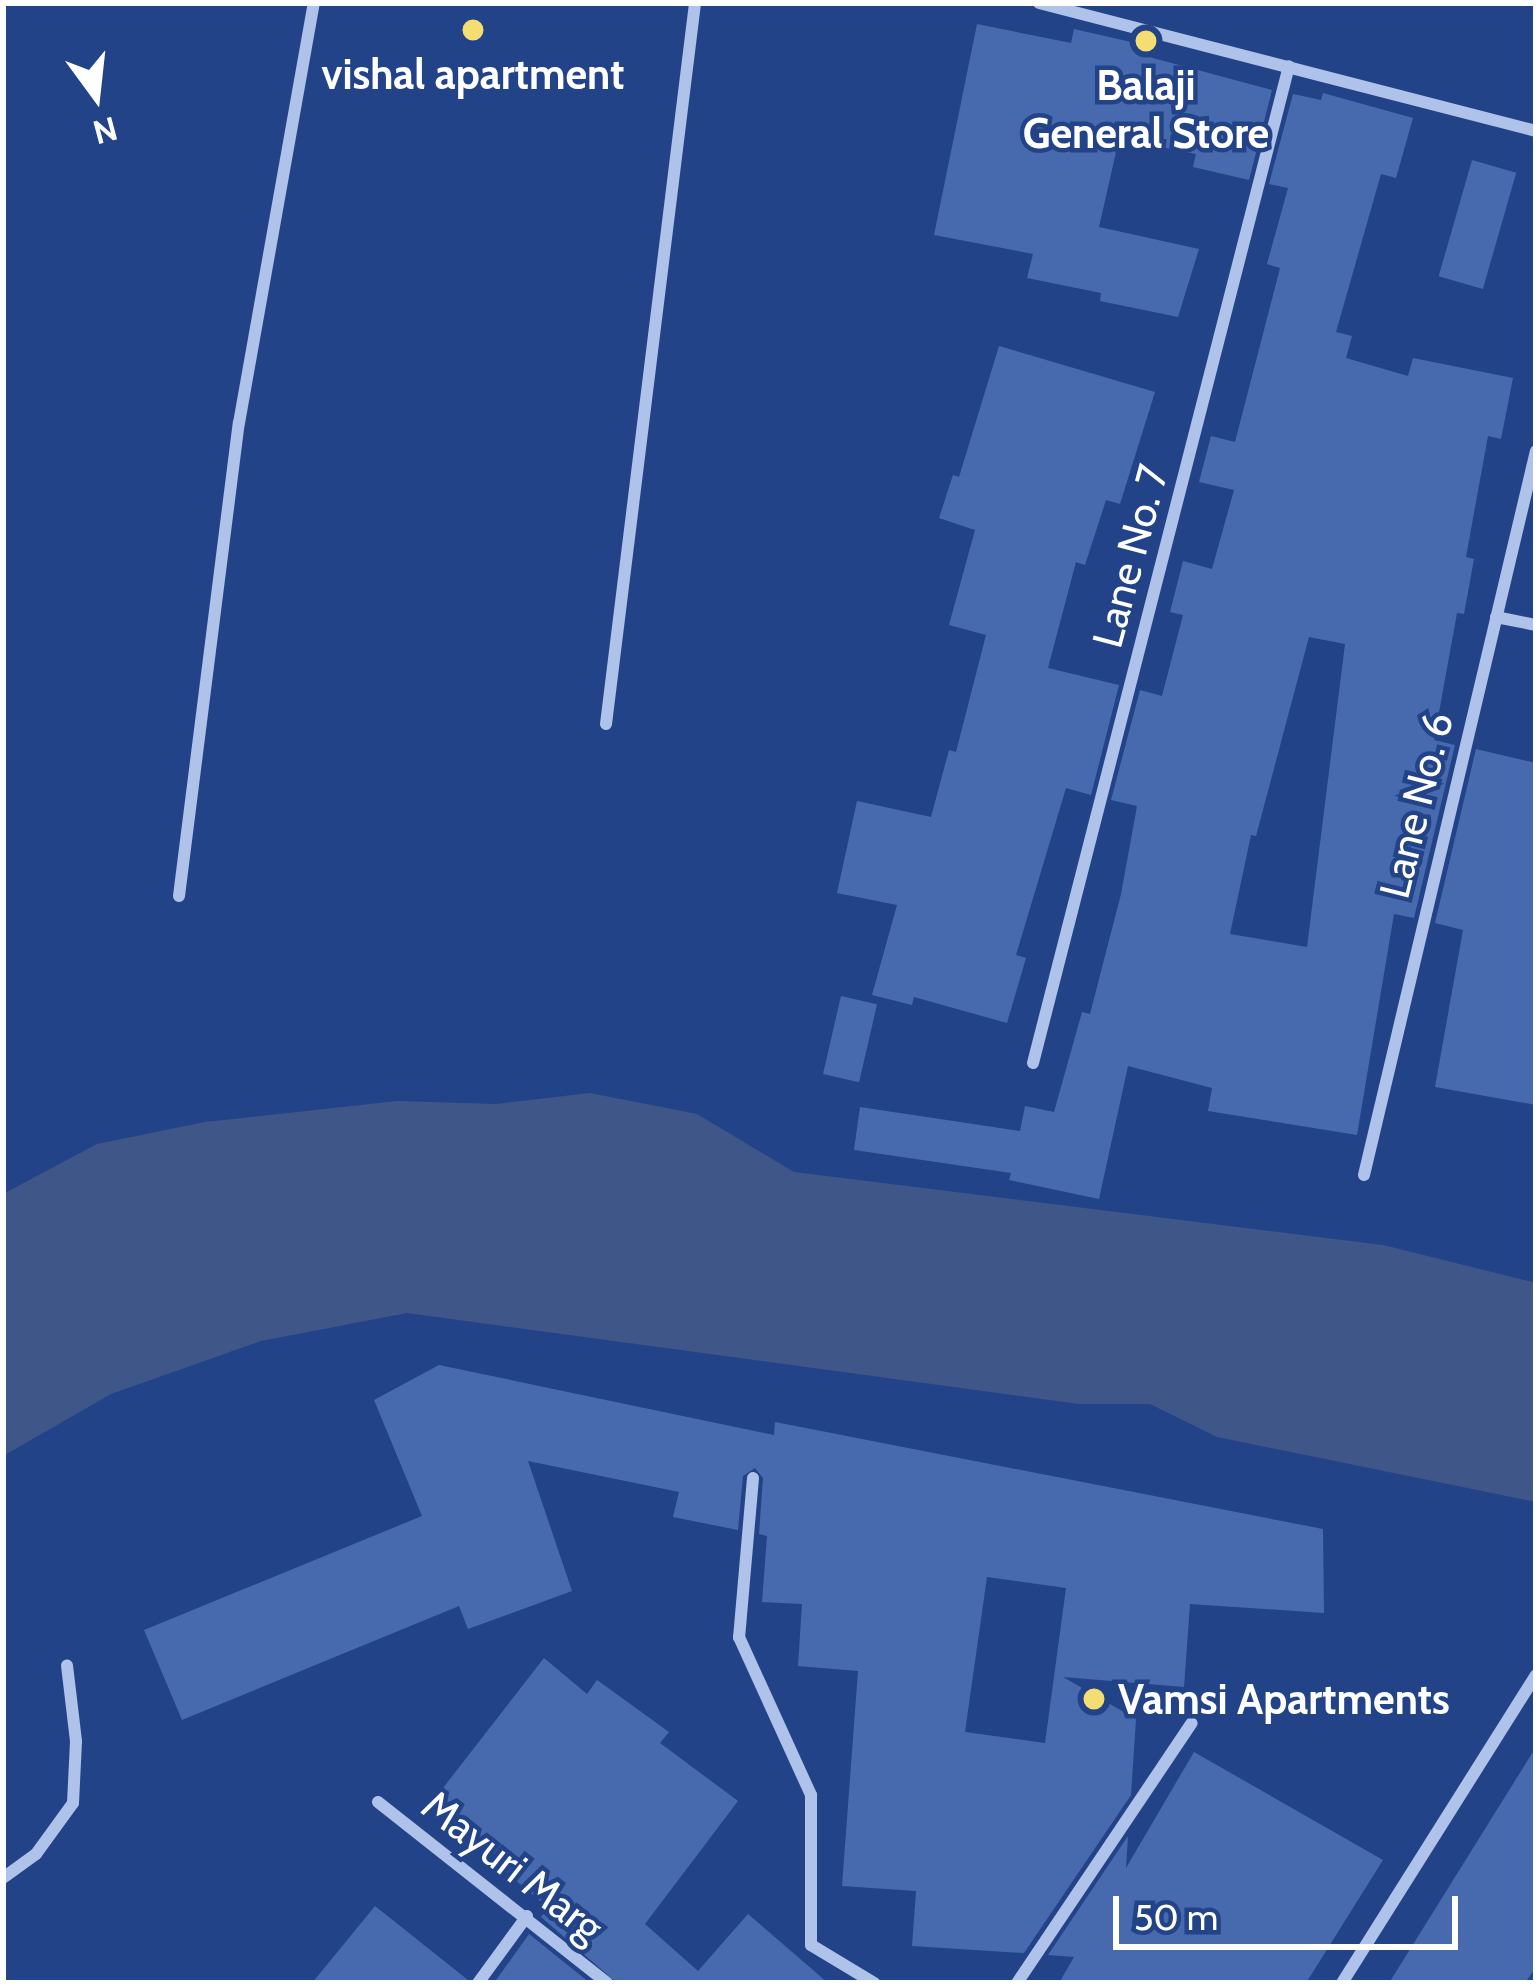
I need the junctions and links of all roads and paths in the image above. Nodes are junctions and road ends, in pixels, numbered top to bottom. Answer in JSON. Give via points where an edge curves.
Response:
{"nodes":[{"id":1,"x":314,"y":3,"type":"edge"},
{"id":2,"x":695,"y":3,"type":"edge"},
{"id":3,"x":1039,"y":3,"type":"edge"},
{"id":4,"x":1289,"y":66,"type":"junction"},
{"id":5,"x":1536,"y":131,"type":"edge"},
{"id":6,"x":1536,"y":451,"type":"edge"},
{"id":7,"x":1496,"y":616,"type":"junction"},
{"id":8,"x":1536,"y":625,"type":"edge"},
{"id":9,"x":606,"y":724,"type":"dead end"},
{"id":10,"x":179,"y":896,"type":"dead end"},
{"id":11,"x":1033,"y":1063,"type":"dead end"},
{"id":12,"x":1364,"y":1175,"type":"dead end"},
{"id":13,"x":753,"y":1478,"type":"dead end"},
{"id":14,"x":68,"y":1666,"type":"dead end"},
{"id":15,"x":1536,"y":1675,"type":"edge"},
{"id":16,"x":1192,"y":1723,"type":"dead end"},
{"id":17,"x":378,"y":1802,"type":"dead end"},
{"id":18,"x":3,"y":1878,"type":"edge"},
{"id":19,"x":527,"y":1916,"type":"junction"},
{"id":20,"x":478,"y":1983,"type":"edge"},
{"id":21,"x":607,"y":1983,"type":"edge"},
{"id":22,"x":874,"y":1983,"type":"edge"},
{"id":23,"x":1017,"y":1983,"type":"edge"},
{"id":24,"x":1342,"y":1983,"type":"edge"}],
"edges":[{"from":1,"to":10,"type":"street","via":[[239,423]]},
{"from":2,"to":9,"type":"street"},
{"from":3,"to":4,"type":"street"},
{"from":4,"to":5,"type":"street"},
{"from":4,"to":11,"type":"street","name":"Lane No. 7"},
{"from":6,"to":7,"type":"street","name":"Lane No. 6"},
{"from":7,"to":8,"type":"street"},
{"from":7,"to":12,"type":"street","name":"Lane No. 6"},
{"from":13,"to":22,"type":"street","via":[[739,1637],[811,1795],[811,1946]]},
{"from":14,"to":18,"type":"street","via":[[73,1803],[36,1854]]},
{"from":15,"to":24,"type":"street"},
{"from":16,"to":23,"type":"street"},
{"from":17,"to":19,"type":"street","name":"Mayuri Marg"},
{"from":19,"to":20,"type":"street"},
{"from":19,"to":21,"type":"street","name":"Mayuri Marg"}]}
